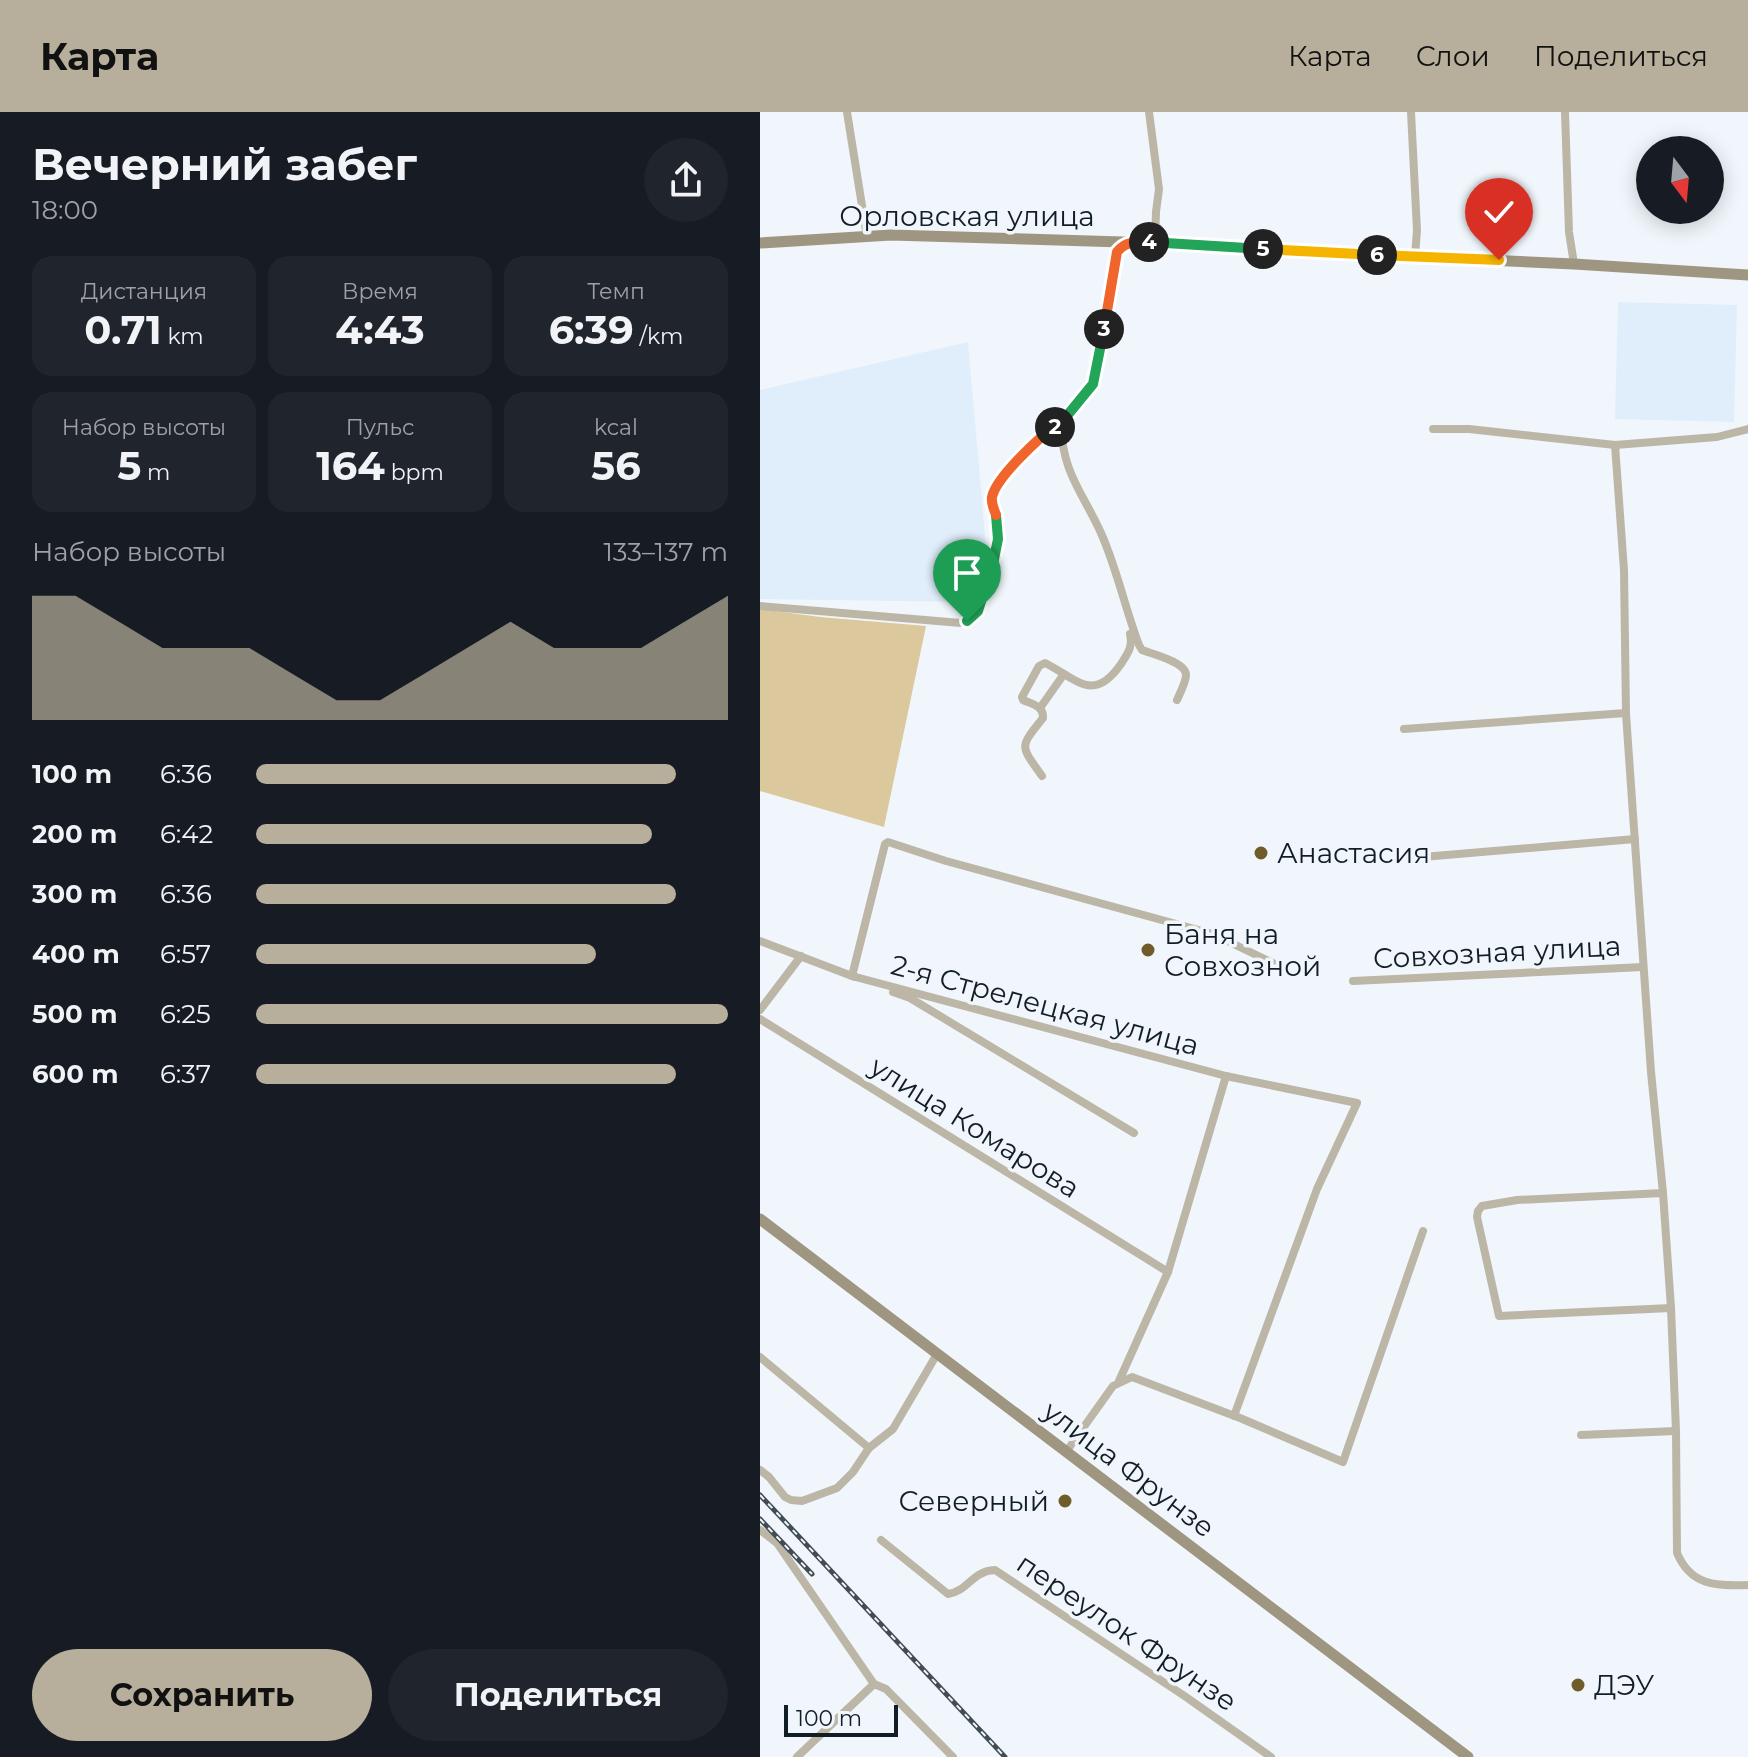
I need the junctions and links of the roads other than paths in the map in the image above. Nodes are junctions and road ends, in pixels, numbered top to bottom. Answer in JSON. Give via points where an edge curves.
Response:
{"nodes":[{"id":1,"x":847,"y":112,"type":"edge"},
{"id":2,"x":1149,"y":112,"type":"edge"},
{"id":3,"x":1411,"y":112,"type":"edge"},
{"id":4,"x":1565,"y":112,"type":"edge"},
{"id":5,"x":867,"y":237,"type":"junction"},
{"id":6,"x":1103,"y":241,"type":"junction"},
{"id":7,"x":760,"y":243,"type":"edge"},
{"id":8,"x":1155,"y":243,"type":"junction"},
{"id":9,"x":1122,"y":245,"type":"junction"},
{"id":10,"x":1415,"y":256,"type":"junction"},
{"id":11,"x":1115,"y":263,"type":"junction"},
{"id":12,"x":1574,"y":264,"type":"junction"},
{"id":13,"x":1748,"y":275,"type":"edge"},
{"id":14,"x":1061,"y":423,"type":"junction"},
{"id":15,"x":1433,"y":429,"type":"dead end"},
{"id":16,"x":1748,"y":429,"type":"edge"},
{"id":17,"x":1615,"y":445,"type":"junction"},
{"id":18,"x":760,"y":606,"type":"edge"},
{"id":19,"x":1131,"y":622,"type":"junction"},
{"id":20,"x":1142,"y":650,"type":"junction"},
{"id":21,"x":1129,"y":651,"type":"junction"},
{"id":22,"x":1064,"y":674,"type":"junction"},
{"id":23,"x":1177,"y":700,"type":"dead end"},
{"id":24,"x":1040,"y":708,"type":"junction"},
{"id":25,"x":1626,"y":713,"type":"junction"},
{"id":26,"x":1404,"y":729,"type":"dead end"},
{"id":27,"x":1042,"y":776,"type":"dead end"},
{"id":28,"x":1635,"y":839,"type":"junction"},
{"id":29,"x":1411,"y":858,"type":"dead end"},
{"id":30,"x":760,"y":941,"type":"edge"},
{"id":31,"x":801,"y":956,"type":"junction"},
{"id":32,"x":1277,"y":965,"type":"dead end"},
{"id":33,"x":1643,"y":967,"type":"junction"},
{"id":34,"x":852,"y":976,"type":"junction"},
{"id":35,"x":1353,"y":981,"type":"dead end"},
{"id":36,"x":760,"y":1010,"type":"edge"},
{"id":37,"x":760,"y":1019,"type":"edge"},
{"id":38,"x":1226,"y":1076,"type":"junction"},
{"id":39,"x":1134,"y":1133,"type":"dead end"},
{"id":40,"x":1663,"y":1193,"type":"junction"},
{"id":41,"x":760,"y":1219,"type":"edge"},
{"id":42,"x":1423,"y":1231,"type":"dead end"},
{"id":43,"x":1168,"y":1272,"type":"junction"},
{"id":44,"x":1671,"y":1308,"type":"junction"},
{"id":45,"x":937,"y":1354,"type":"junction"},
{"id":46,"x":760,"y":1357,"type":"edge"},
{"id":47,"x":1119,"y":1382,"type":"junction"},
{"id":48,"x":1234,"y":1416,"type":"junction"},
{"id":49,"x":1676,"y":1431,"type":"junction"},
{"id":50,"x":1581,"y":1435,"type":"dead end"},
{"id":51,"x":869,"y":1448,"type":"junction"},
{"id":52,"x":1066,"y":1452,"type":"junction"},
{"id":53,"x":760,"y":1470,"type":"edge"},
{"id":54,"x":760,"y":1530,"type":"edge"},
{"id":55,"x":881,"y":1540,"type":"dead end"},
{"id":56,"x":1748,"y":1585,"type":"edge"},
{"id":57,"x":874,"y":1684,"type":"junction"},
{"id":58,"x":797,"y":1757,"type":"edge"},
{"id":59,"x":953,"y":1757,"type":"edge"},
{"id":60,"x":1271,"y":1757,"type":"edge"},
{"id":61,"x":1468,"y":1757,"type":"edge"}],
"edges":[{"from":1,"to":5,"type":"street"},
{"from":2,"to":8,"type":"street","via":[[1159,189]]},
{"from":3,"to":10,"type":"street"},
{"from":4,"to":12,"type":"street"},
{"from":5,"to":6,"type":"main road","name":"Орловская улица"},
{"from":5,"to":7,"type":"main road","name":"Орловская улица"},
{"from":6,"to":9,"type":"main road","name":"Орловская улица"},
{"from":6,"to":11,"type":"street","via":[[1112,249]]},
{"from":8,"to":9,"type":"main road","name":"Орловская улица"},
{"from":8,"to":10,"type":"main road","name":"Орловская улица"},
{"from":9,"to":11,"type":"street"},
{"from":10,"to":12,"type":"main road","name":"Орловская улица"},
{"from":11,"to":14,"type":"street","via":[[1095,378]]},
{"from":12,"to":13,"type":"main road","name":"Орловская улица"},
{"from":14,"to":18,"type":"street","via":[[1036,440],[993,494],[997,549],[978,611],[967,621]]},
{"from":14,"to":19,"type":"street","via":[[1066,462],[1101,533]]},
{"from":15,"to":17,"type":"street"},
{"from":16,"to":17,"type":"street","via":[[1717,437]]},
{"from":17,"to":25,"type":"street"},
{"from":19,"to":20,"type":"street"},
{"from":19,"to":21,"type":"street"},
{"from":20,"to":21,"type":"street"},
{"from":20,"to":23,"type":"street","via":[[1184,668]]},
{"from":21,"to":22,"type":"street","via":[[1115,673],[1097,686]]},
{"from":22,"to":24,"type":"street"},
{"from":22,"to":24,"type":"street","via":[[1048,664],[1039,666],[1022,697]]},
{"from":24,"to":27,"type":"street","via":[[1043,718],[1024,746]]},
{"from":25,"to":26,"type":"street"},
{"from":25,"to":28,"type":"street"},
{"from":28,"to":29,"type":"street"},
{"from":28,"to":33,"type":"street"},
{"from":30,"to":31,"type":"street","name":"2-я Стрелецкая улица"},
{"from":31,"to":34,"type":"street","name":"2-я Стрелецкая улица"},
{"from":31,"to":36,"type":"street"},
{"from":32,"to":34,"type":"street","via":[[1213,934],[888,842]]},
{"from":33,"to":35,"type":"street","name":"Совхозная улица"},
{"from":33,"to":40,"type":"street"},
{"from":34,"to":38,"type":"street","name":"2-я Стрелецкая улица"},
{"from":34,"to":39,"type":"street","name":"2-я Стрелецкая улица","via":[[910,998]]},
{"from":37,"to":43,"type":"street","name":"улица Комарова"},
{"from":38,"to":43,"type":"street"},
{"from":38,"to":48,"type":"street","name":"2-я Стрелецкая улица","via":[[1357,1103],[1317,1189]]},
{"from":40,"to":44,"type":"street"},
{"from":40,"to":44,"type":"street","via":[[1517,1200],[1482,1206],[1477,1217],[1499,1316]]},
{"from":41,"to":45,"type":"main road","name":"улица Фрунзе"},
{"from":42,"to":48,"type":"street","via":[[1343,1462]]},
{"from":43,"to":47,"type":"street"},
{"from":44,"to":49,"type":"street"},
{"from":45,"to":51,"type":"street","via":[[893,1429]]},
{"from":45,"to":52,"type":"main road","name":"улица Фрунзе"},
{"from":46,"to":51,"type":"street"},
{"from":47,"to":48,"type":"street","via":[[1136,1378]]},
{"from":47,"to":52,"type":"street"},
{"from":49,"to":50,"type":"street"},
{"from":49,"to":56,"type":"street","via":[[1681,1564],[1701,1581]]},
{"from":51,"to":53,"type":"street","via":[[841,1485],[802,1501],[788,1499]]},
{"from":52,"to":61,"type":"main road","name":"улица Фрунзе"},
{"from":54,"to":57,"type":"street","via":[[777,1543]]},
{"from":55,"to":60,"type":"street","name":"переулок Фрунзе","via":[[948,1594],[985,1570],[995,1570]]},
{"from":57,"to":58,"type":"street"},
{"from":57,"to":59,"type":"street","via":[[886,1689]]}]}
